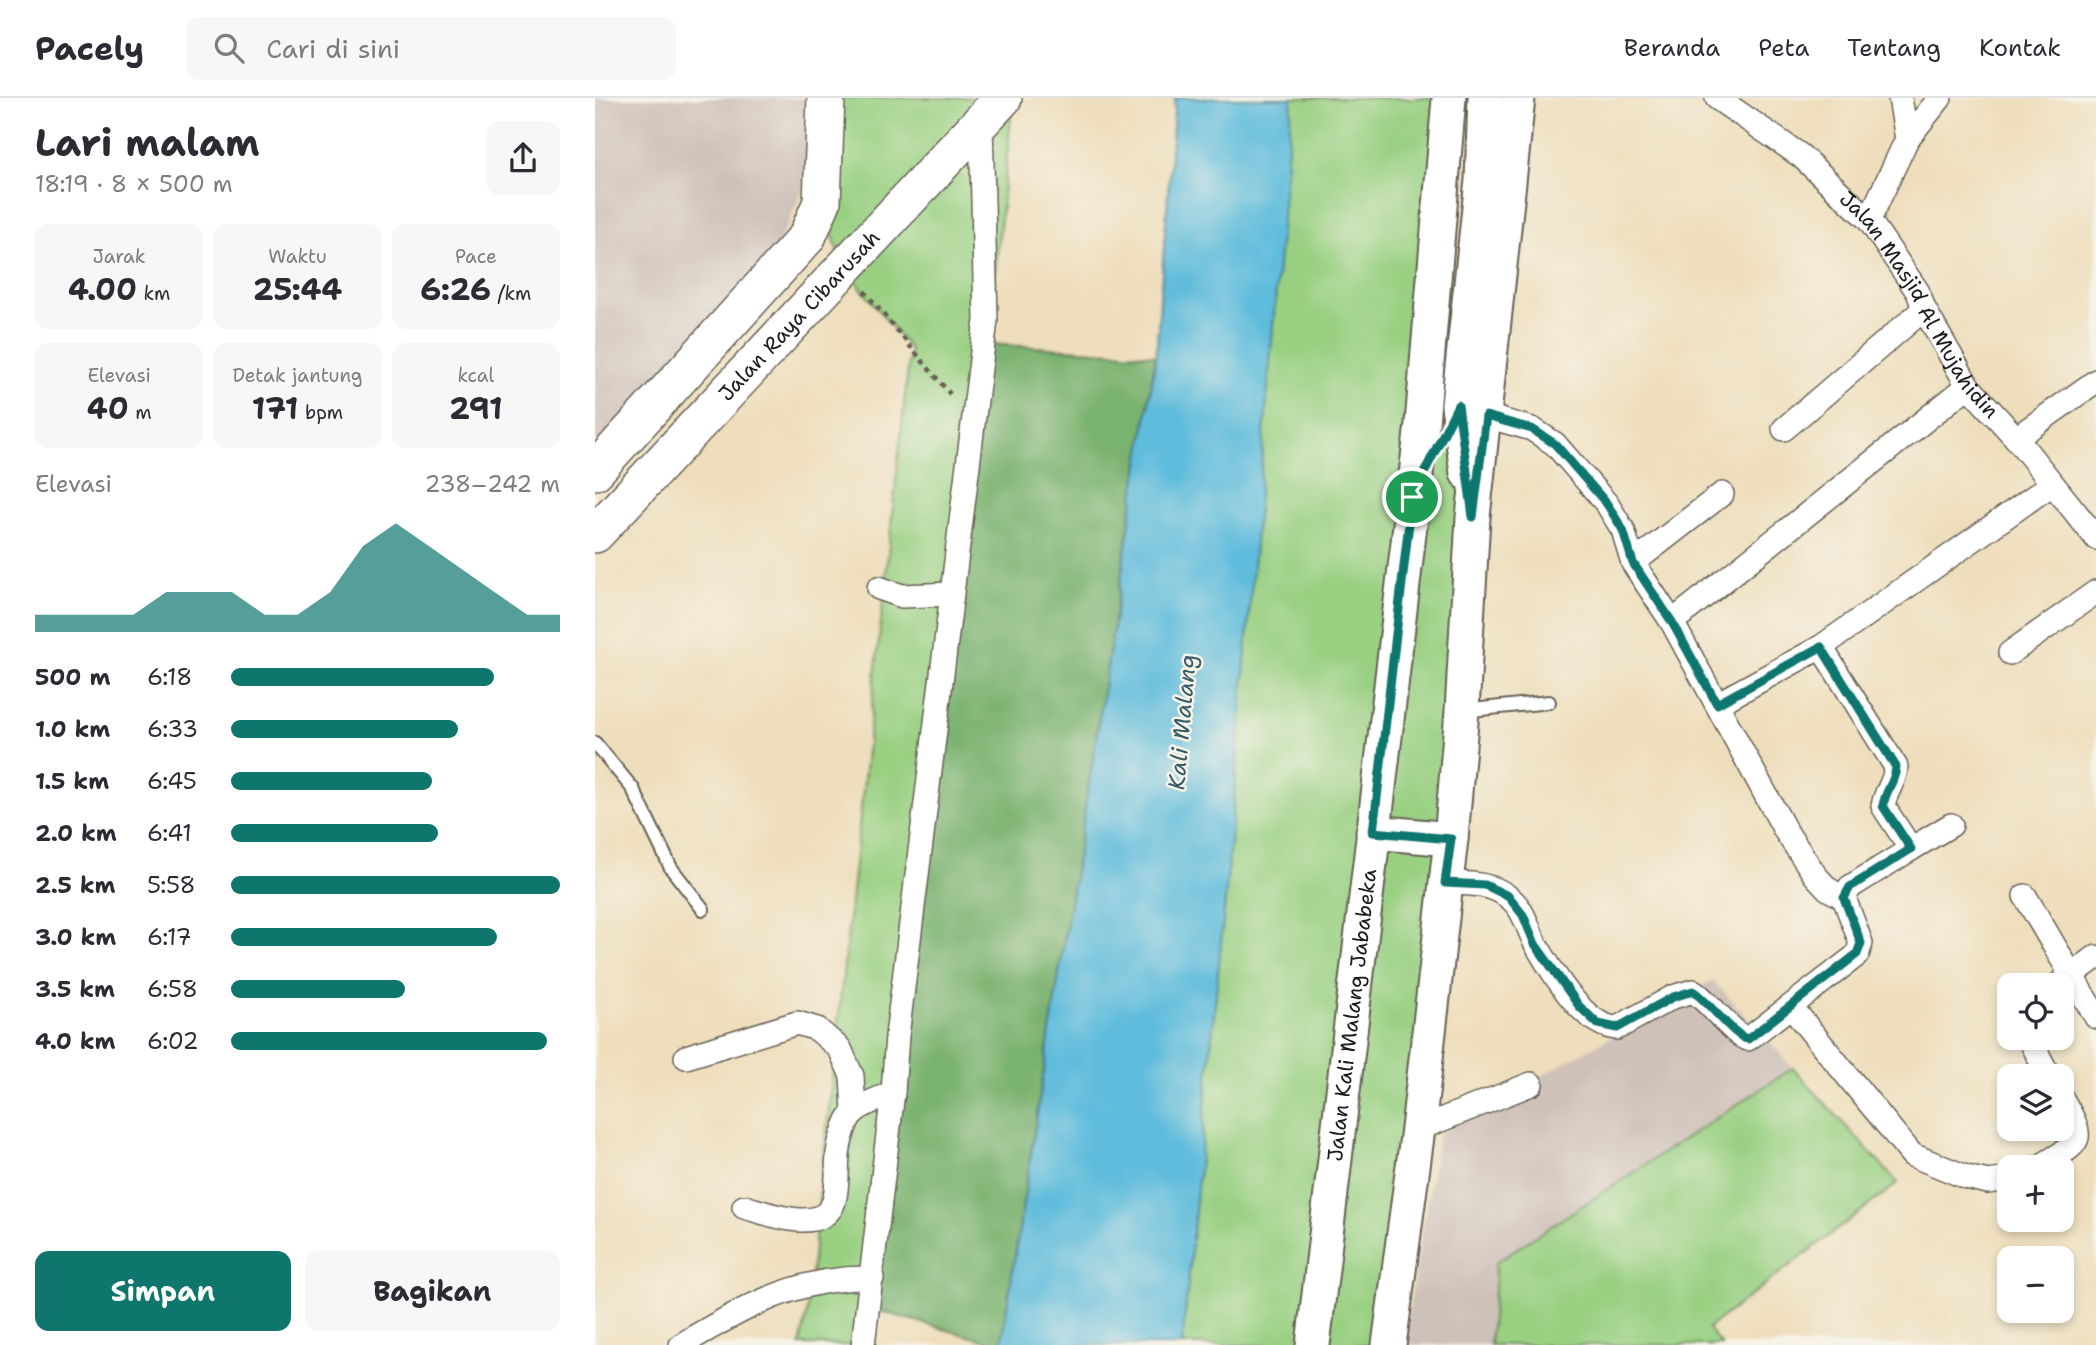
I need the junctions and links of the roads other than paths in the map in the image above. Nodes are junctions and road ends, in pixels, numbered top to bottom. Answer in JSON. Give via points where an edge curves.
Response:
{"nodes":[{"id":1,"x":826,"y":98,"type":"edge"},
{"id":2,"x":1449,"y":98,"type":"edge"},
{"id":3,"x":1485,"y":98,"type":"edge"},
{"id":4,"x":1518,"y":98,"type":"edge"},
{"id":5,"x":1717,"y":98,"type":"edge"},
{"id":6,"x":1901,"y":98,"type":"edge"},
{"id":7,"x":1940,"y":98,"type":"edge"},
{"id":8,"x":990,"y":106,"type":"edge"},
{"id":9,"x":1907,"y":139,"type":"junction"},
{"id":10,"x":1869,"y":220,"type":"junction"},
{"id":11,"x":1924,"y":309,"type":"junction"},
{"id":12,"x":2096,"y":381,"type":"edge"},
{"id":13,"x":1968,"y":386,"type":"junction"},
{"id":14,"x":1467,"y":406,"type":"junction"},
{"id":15,"x":1784,"y":429,"type":"dead end"},
{"id":16,"x":2016,"y":438,"type":"junction"},
{"id":17,"x":595,"y":471,"type":"edge"},
{"id":18,"x":2052,"y":484,"type":"junction"},
{"id":19,"x":1722,"y":494,"type":"dead end"},
{"id":20,"x":1412,"y":497,"type":"junction"},
{"id":21,"x":595,"y":534,"type":"edge"},
{"id":22,"x":2096,"y":538,"type":"edge"},
{"id":23,"x":1633,"y":563,"type":"junction"},
{"id":24,"x":879,"y":588,"type":"dead end"},
{"id":25,"x":2096,"y":592,"type":"edge"},
{"id":26,"x":951,"y":594,"type":"junction"},
{"id":27,"x":1672,"y":622,"type":"junction"},
{"id":28,"x":1821,"y":647,"type":"junction"},
{"id":29,"x":2010,"y":653,"type":"dead end"},
{"id":30,"x":1549,"y":702,"type":"dead end"},
{"id":31,"x":1717,"y":704,"type":"junction"},
{"id":32,"x":1462,"y":711,"type":"junction"},
{"id":33,"x":595,"y":743,"type":"edge"},
{"id":34,"x":1951,"y":825,"type":"dead end"},
{"id":35,"x":1373,"y":832,"type":"junction"},
{"id":36,"x":1451,"y":839,"type":"junction"},
{"id":37,"x":1911,"y":849,"type":"junction"},
{"id":38,"x":1445,"y":883,"type":"junction"},
{"id":39,"x":2025,"y":896,"type":"dead end"},
{"id":40,"x":1844,"y":898,"type":"junction"},
{"id":41,"x":703,"y":909,"type":"dead end"},
{"id":42,"x":2096,"y":957,"type":"edge"},
{"id":43,"x":2062,"y":973,"type":"edge"},
{"id":44,"x":2074,"y":973,"type":"edge"},
{"id":45,"x":2074,"y":991,"type":"edge"},
{"id":46,"x":1791,"y":1008,"type":"junction"},
{"id":47,"x":2096,"y":1017,"type":"edge"},
{"id":48,"x":686,"y":1057,"type":"dead end"},
{"id":49,"x":1531,"y":1084,"type":"dead end"},
{"id":50,"x":893,"y":1092,"type":"junction"},
{"id":51,"x":854,"y":1112,"type":"junction"},
{"id":52,"x":2074,"y":1118,"type":"edge"},
{"id":53,"x":1418,"y":1129,"type":"junction"},
{"id":54,"x":2059,"y":1155,"type":"edge"},
{"id":55,"x":1997,"y":1181,"type":"edge"},
{"id":56,"x":744,"y":1207,"type":"dead end"},
{"id":57,"x":872,"y":1278,"type":"junction"},
{"id":58,"x":681,"y":1345,"type":"edge"},
{"id":59,"x":863,"y":1345,"type":"edge"},
{"id":60,"x":1313,"y":1345,"type":"edge"},
{"id":61,"x":1389,"y":1345,"type":"edge"}],
"edges":[{"from":1,"to":17,"type":"main road","name":"Jalan Raya Cibarusah","via":[[822,202],[807,237]]},
{"from":2,"to":20,"type":"main road","name":"Jalan Kali Malang Jababeka"},
{"from":3,"to":14,"type":"main road"},
{"from":4,"to":14,"type":"main road"},
{"from":5,"to":10,"type":"street","name":"Jalan Masjid Al Mujahidin","via":[[1801,156]]},
{"from":6,"to":9,"type":"street"},
{"from":7,"to":9,"type":"street"},
{"from":8,"to":21,"type":"main road","name":"Jalan Raya Cibarusah"},
{"from":8,"to":26,"type":"street","via":[[986,320]]},
{"from":9,"to":10,"type":"street"},
{"from":10,"to":11,"type":"street","name":"Jalan Masjid Al Mujahidin","via":[[1918,292]]},
{"from":11,"to":13,"type":"street","name":"Jalan Masjid Al Mujahidin"},
{"from":11,"to":15,"type":"street"},
{"from":12,"to":16,"type":"street"},
{"from":13,"to":16,"type":"street","name":"Jalan Masjid Al Mujahidin"},
{"from":13,"to":27,"type":"street"},
{"from":14,"to":20,"type":"main road"},
{"from":14,"to":23,"type":"street","via":[[1532,429],[1555,444],[1607,504],[1623,530]]},
{"from":14,"to":32,"type":"main road","via":[[1473,517]]},
{"from":16,"to":18,"type":"street","name":"Jalan Masjid Al Mujahidin"},
{"from":18,"to":22,"type":"street","name":"Jalan Masjid Al Mujahidin"},
{"from":18,"to":28,"type":"street"},
{"from":19,"to":23,"type":"street"},
{"from":20,"to":35,"type":"main road","name":"Jalan Kali Malang Jababeka"},
{"from":23,"to":27,"type":"street"},
{"from":24,"to":26,"type":"street","via":[[902,596]]},
{"from":25,"to":29,"type":"street"},
{"from":26,"to":50,"type":"street"},
{"from":27,"to":31,"type":"street"},
{"from":28,"to":31,"type":"street"},
{"from":28,"to":37,"type":"street","via":[[1896,767],[1895,782],[1883,806]]},
{"from":30,"to":32,"type":"lane"},
{"from":31,"to":40,"type":"street","via":[[1804,861],[1828,889]]},
{"from":32,"to":36,"type":"main road"},
{"from":33,"to":41,"type":"lane","via":[[633,789],[671,868]]},
{"from":34,"to":37,"type":"street"},
{"from":35,"to":36,"type":"main road"},
{"from":35,"to":60,"type":"main road","name":"Jalan Kali Malang Jababeka"},
{"from":36,"to":38,"type":"main road"},
{"from":37,"to":40,"type":"street","via":[[1850,887]]},
{"from":38,"to":46,"type":"street","via":[[1485,885],[1517,904],[1535,944],[1579,1006],[1598,1024],[1617,1028],[1693,991],[1713,1006],[1737,1036],[1748,1039]]},
{"from":38,"to":53,"type":"main road"},
{"from":39,"to":43,"type":"street"},
{"from":40,"to":46,"type":"street","via":[[1861,943],[1857,954]]},
{"from":42,"to":44,"type":"street"},
{"from":45,"to":47,"type":"street"},
{"from":46,"to":55,"type":"street","via":[[1912,1155],[1966,1177]]},
{"from":48,"to":51,"type":"street","via":[[797,1023],[817,1029],[840,1049],[852,1076]]},
{"from":49,"to":53,"type":"street"},
{"from":50,"to":51,"type":"street"},
{"from":50,"to":57,"type":"street"},
{"from":51,"to":56,"type":"street","via":[[836,1154],[834,1202],[826,1212],[810,1220]]},
{"from":52,"to":54,"type":"street","via":[[2080,1135],[2075,1145]]},
{"from":53,"to":61,"type":"main road"},
{"from":57,"to":58,"type":"street","via":[[836,1277],[782,1291]]},
{"from":57,"to":59,"type":"street"}]}
